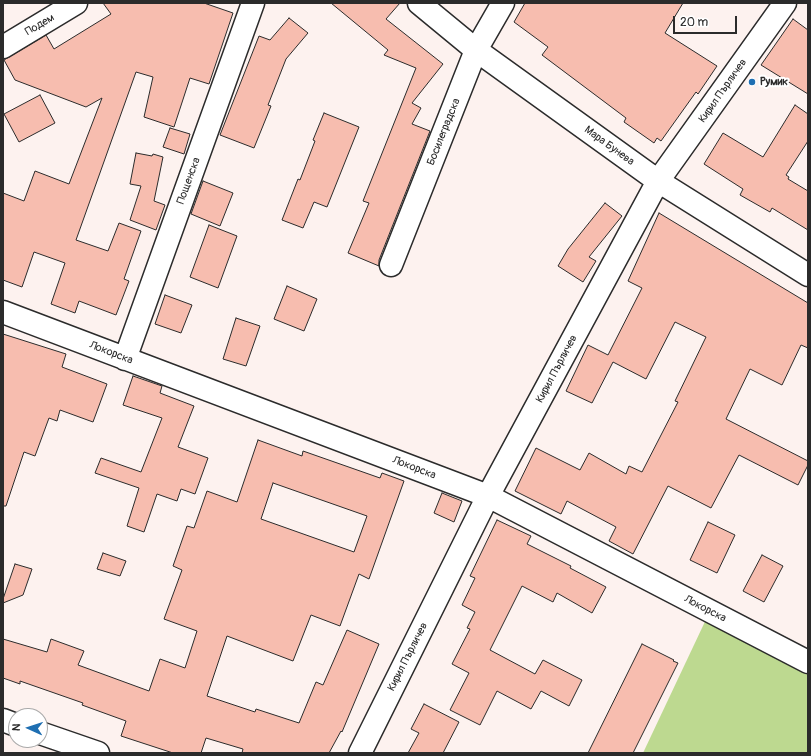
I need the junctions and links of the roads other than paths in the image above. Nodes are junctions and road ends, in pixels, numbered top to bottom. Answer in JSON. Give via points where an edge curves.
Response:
{"nodes":[{"id":1,"x":76,"y":3,"type":"edge"},
{"id":2,"x":253,"y":3,"type":"edge"},
{"id":3,"x":419,"y":3,"type":"edge"},
{"id":4,"x":503,"y":3,"type":"edge"},
{"id":5,"x":785,"y":3,"type":"edge"},
{"id":6,"x":3,"y":47,"type":"edge"},
{"id":7,"x":476,"y":50,"type":"junction"},
{"id":8,"x":658,"y":181,"type":"junction"},
{"id":9,"x":391,"y":265,"type":"dead end"},
{"id":10,"x":808,"y":275,"type":"edge"},
{"id":11,"x":3,"y":312,"type":"edge"},
{"id":12,"x":126,"y":359,"type":"junction"},
{"id":13,"x":488,"y":496,"type":"junction"},
{"id":14,"x":808,"y":662,"type":"edge"},
{"id":15,"x":48,"y":736,"type":"edge"},
{"id":16,"x":98,"y":753,"type":"edge"},
{"id":17,"x":360,"y":753,"type":"edge"}],
"edges":[{"from":1,"to":6,"type":"street","name":"Подем"},
{"from":2,"to":12,"type":"street","name":"Пощенска"},
{"from":3,"to":7,"type":"street","name":"Мара Бунева"},
{"from":4,"to":7,"type":"street","name":"Босилеградска"},
{"from":5,"to":8,"type":"street","name":"Кирил Пърличев"},
{"from":7,"to":8,"type":"street","name":"Мара Бунева"},
{"from":7,"to":9,"type":"street","name":"Босилеградска"},
{"from":8,"to":10,"type":"street","name":"Мара Бунева"},
{"from":8,"to":13,"type":"street","name":"Кирил Пърличев"},
{"from":11,"to":12,"type":"street","name":"Локорска"},
{"from":12,"to":13,"type":"street","name":"Локорска"},
{"from":13,"to":14,"type":"street","name":"Локорска"},
{"from":13,"to":17,"type":"street","name":"Кирил Пърличев"},
{"from":15,"to":16,"type":"street"}]}
